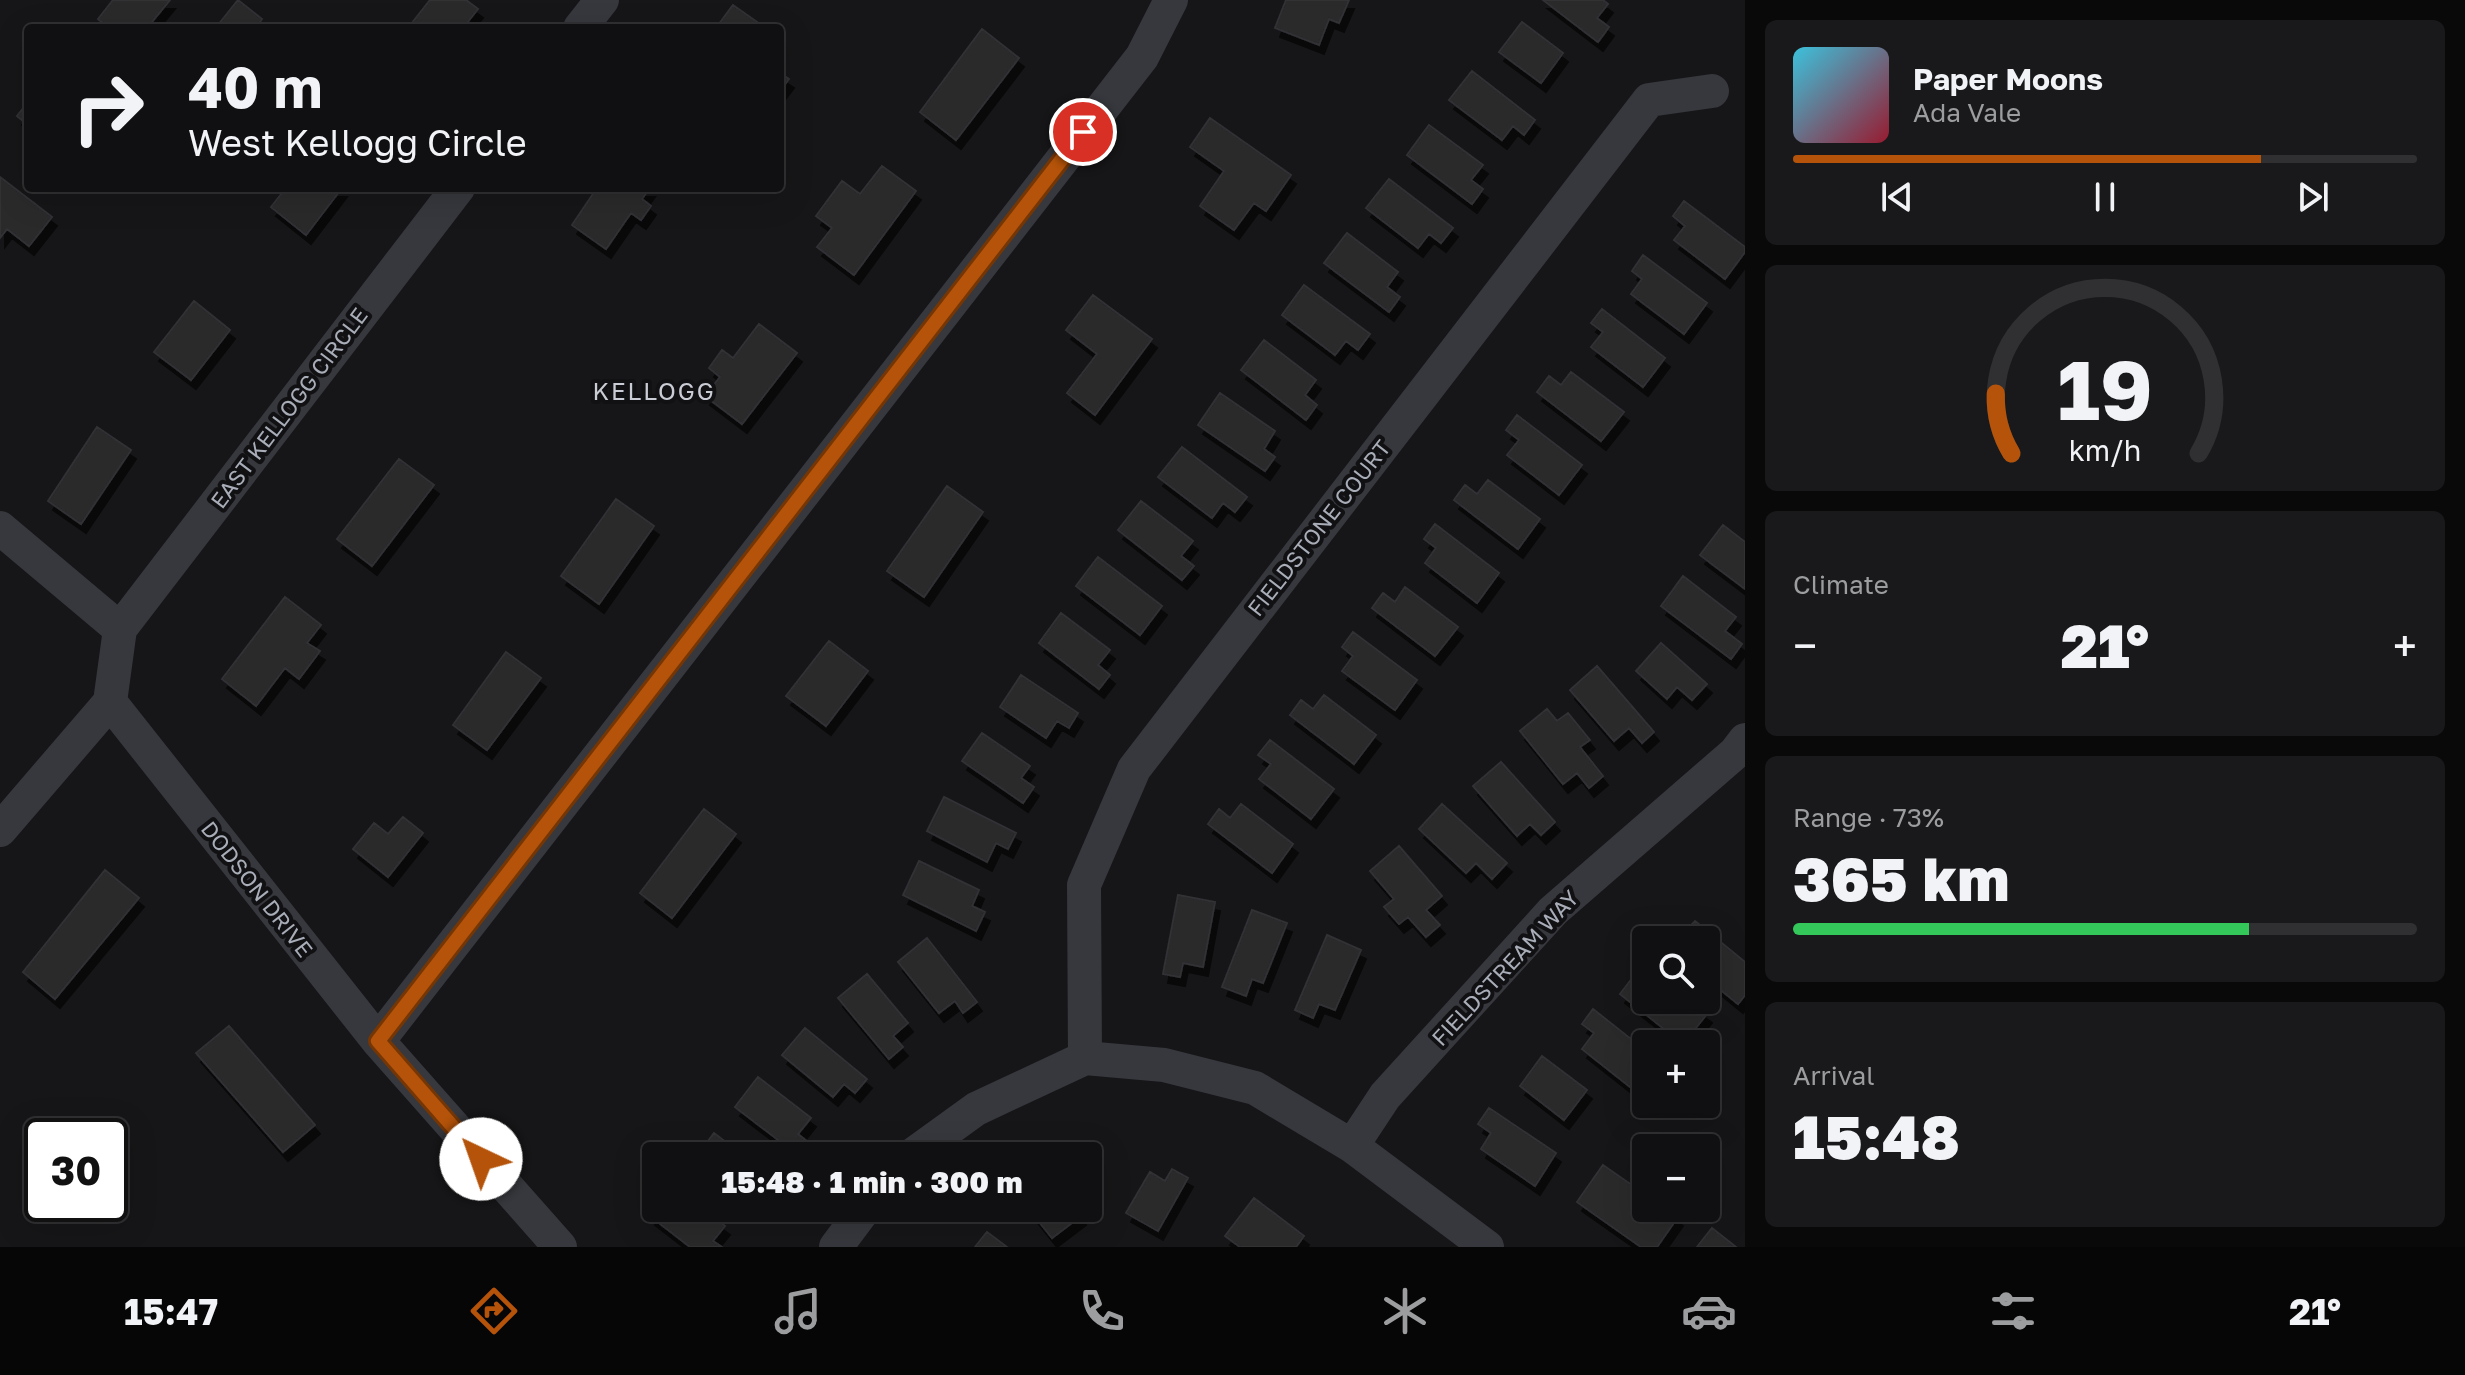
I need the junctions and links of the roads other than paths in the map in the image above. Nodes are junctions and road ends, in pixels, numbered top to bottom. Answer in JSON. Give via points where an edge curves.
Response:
{"nodes":[{"id":1,"x":602,"y":0,"type":"edge"},
{"id":2,"x":1171,"y":0,"type":"edge"},
{"id":3,"x":583,"y":24,"type":"edge"},
{"id":4,"x":1712,"y":91,"type":"dead end"},
{"id":5,"x":455,"y":192,"type":"edge"},
{"id":6,"x":0,"y":528,"type":"edge"},
{"id":7,"x":120,"y":629,"type":"junction"},
{"id":8,"x":110,"y":702,"type":"junction"},
{"id":9,"x":1745,"y":740,"type":"edge"},
{"id":10,"x":0,"y":830,"type":"edge"},
{"id":11,"x":378,"y":1041,"type":"junction"},
{"id":12,"x":1085,"y":1058,"type":"junction"},
{"id":13,"x":930,"y":1142,"type":"edge"},
{"id":14,"x":1352,"y":1146,"type":"junction"},
{"id":15,"x":855,"y":1222,"type":"edge"},
{"id":16,"x":560,"y":1247,"type":"edge"},
{"id":17,"x":836,"y":1247,"type":"edge"},
{"id":18,"x":1487,"y":1247,"type":"edge"}],
"edges":[{"from":1,"to":3,"type":"street"},
{"from":2,"to":11,"type":"street","via":[[1142,57]]},
{"from":4,"to":12,"type":"street","name":"FIELDSTONE COURT","via":[[1649,100],[1134,769],[1084,885]]},
{"from":5,"to":7,"type":"street","name":"EAST KELLOGG CIRCLE"},
{"from":6,"to":7,"type":"street"},
{"from":7,"to":8,"type":"street"},
{"from":8,"to":10,"type":"street"},
{"from":8,"to":11,"type":"street","name":"DODSON DRIVE"},
{"from":9,"to":14,"type":"street","name":"FIELDSTREAM WAY","via":[[1553,911],[1385,1096]]},
{"from":11,"to":16,"type":"street","name":"DODSON DRIVE"},
{"from":12,"to":13,"type":"street","via":[[976,1109]]},
{"from":12,"to":14,"type":"street","via":[[1164,1065],[1255,1088]]},
{"from":14,"to":18,"type":"street"},
{"from":15,"to":17,"type":"street"}]}
